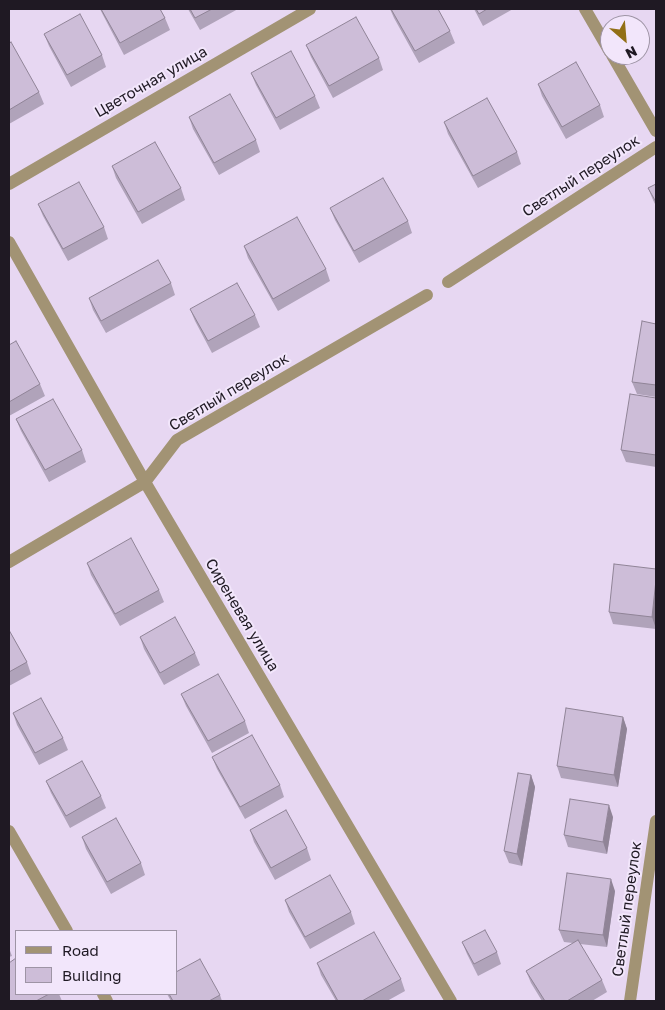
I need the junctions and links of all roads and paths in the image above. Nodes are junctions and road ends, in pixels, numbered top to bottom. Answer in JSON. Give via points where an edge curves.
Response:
{"nodes":[{"id":1,"x":310,"y":9,"type":"edge"},
{"id":2,"x":585,"y":9,"type":"edge"},
{"id":3,"x":600,"y":35,"type":"edge"},
{"id":4,"x":618,"y":65,"type":"edge"},
{"id":5,"x":656,"y":131,"type":"edge"},
{"id":6,"x":656,"y":147,"type":"edge"},
{"id":7,"x":9,"y":184,"type":"edge"},
{"id":8,"x":9,"y":242,"type":"edge"},
{"id":9,"x":448,"y":282,"type":"dead end"},
{"id":10,"x":427,"y":296,"type":"dead end"},
{"id":11,"x":145,"y":482,"type":"junction"},
{"id":12,"x":9,"y":562,"type":"edge"},
{"id":13,"x":656,"y":821,"type":"edge"},
{"id":14,"x":9,"y":831,"type":"edge"},
{"id":15,"x":66,"y":930,"type":"edge"},
{"id":16,"x":451,"y":1001,"type":"edge"},
{"id":17,"x":630,"y":1001,"type":"edge"}],
"edges":[{"from":1,"to":7,"type":"street","name":"Цветочная улица"},
{"from":2,"to":3,"type":"street"},
{"from":4,"to":5,"type":"street"},
{"from":6,"to":9,"type":"street","name":"Светлый переулок"},
{"from":8,"to":11,"type":"street","name":"Сиреневая улица"},
{"from":10,"to":11,"type":"street","name":"Светлый переулок","via":[[176,440]]},
{"from":11,"to":12,"type":"street","name":"Светлый переулок"},
{"from":11,"to":16,"type":"street","name":"Сиреневая улица"},
{"from":13,"to":17,"type":"street","name":"Светлый переулок"},
{"from":14,"to":15,"type":"street"}]}
